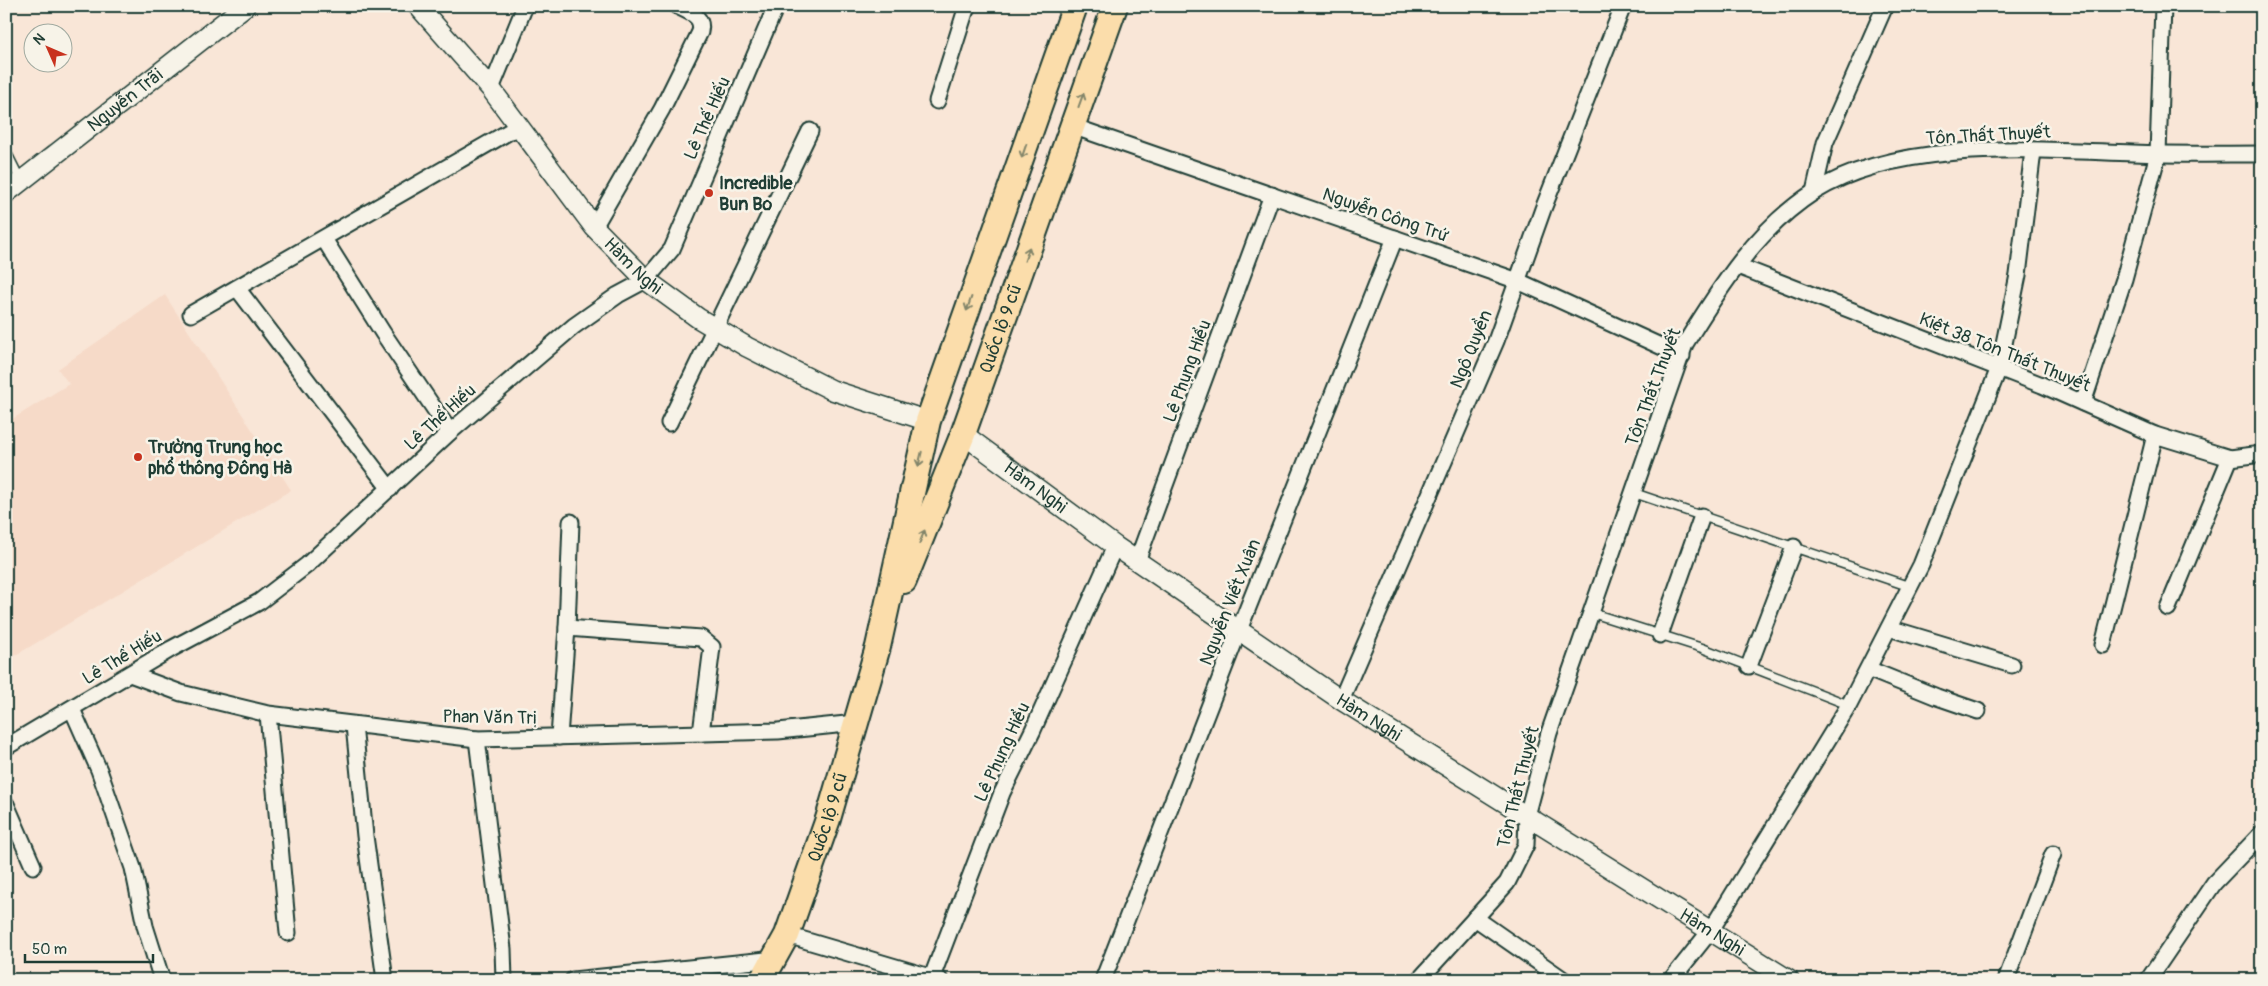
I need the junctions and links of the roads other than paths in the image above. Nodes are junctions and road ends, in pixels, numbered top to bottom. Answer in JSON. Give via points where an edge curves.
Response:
{"nodes":[{"id":1,"x":245,"y":6,"type":"edge"},
{"id":2,"x":418,"y":6,"type":"edge"},
{"id":3,"x":525,"y":6,"type":"edge"},
{"id":4,"x":678,"y":6,"type":"edge"},
{"id":5,"x":776,"y":6,"type":"edge"},
{"id":6,"x":966,"y":6,"type":"edge"},
{"id":7,"x":1075,"y":6,"type":"edge"},
{"id":8,"x":1081,"y":6,"type":"edge"},
{"id":9,"x":1623,"y":6,"type":"edge"},
{"id":10,"x":1886,"y":6,"type":"edge"},
{"id":11,"x":2163,"y":6,"type":"edge"},
{"id":12,"x":1112,"y":12,"type":"edge"},
{"id":13,"x":491,"y":89,"type":"junction"},
{"id":14,"x":937,"y":101,"type":"dead end"},
{"id":15,"x":1037,"y":112,"type":"junction"},
{"id":16,"x":519,"y":126,"type":"junction"},
{"id":17,"x":1072,"y":126,"type":"junction"},
{"id":18,"x":810,"y":131,"type":"dead end"},
{"id":19,"x":6,"y":151,"type":"edge"},
{"id":20,"x":2033,"y":151,"type":"junction"},
{"id":21,"x":2158,"y":154,"type":"junction"},
{"id":22,"x":2262,"y":154,"type":"edge"},
{"id":23,"x":22,"y":181,"type":"junction"},
{"id":24,"x":1814,"y":192,"type":"junction"},
{"id":25,"x":6,"y":193,"type":"edge"},
{"id":26,"x":1272,"y":195,"type":"junction"},
{"id":27,"x":594,"y":227,"type":"junction"},
{"id":28,"x":1395,"y":238,"type":"junction"},
{"id":29,"x":324,"y":239,"type":"junction"},
{"id":30,"x":1738,"y":266,"type":"junction"},
{"id":31,"x":646,"y":280,"type":"junction"},
{"id":32,"x":1518,"y":281,"type":"junction"},
{"id":33,"x":237,"y":288,"type":"junction"},
{"id":34,"x":192,"y":314,"type":"dead end"},
{"id":35,"x":715,"y":329,"type":"junction"},
{"id":36,"x":1682,"y":356,"type":"junction"},
{"id":37,"x":1999,"y":368,"type":"junction"},
{"id":38,"x":2083,"y":403,"type":"junction"},
{"id":39,"x":928,"y":420,"type":"junction"},
{"id":40,"x":669,"y":423,"type":"dead end"},
{"id":41,"x":450,"y":432,"type":"junction"},
{"id":42,"x":963,"y":434,"type":"junction"},
{"id":43,"x":2155,"y":435,"type":"junction"},
{"id":44,"x":2262,"y":454,"type":"edge"},
{"id":45,"x":2230,"y":458,"type":"junction"},
{"id":46,"x":390,"y":489,"type":"junction"},
{"id":47,"x":1634,"y":493,"type":"junction"},
{"id":48,"x":1702,"y":516,"type":"junction"},
{"id":49,"x":570,"y":522,"type":"dead end"},
{"id":50,"x":1115,"y":546,"type":"junction"},
{"id":51,"x":1794,"y":547,"type":"junction"},
{"id":52,"x":1137,"y":561,"type":"junction"},
{"id":53,"x":1911,"y":587,"type":"junction"},
{"id":54,"x":2168,"y":608,"type":"dead end"},
{"id":55,"x":1592,"y":613,"type":"junction"},
{"id":56,"x":567,"y":628,"type":"junction"},
{"id":57,"x":1889,"y":628,"type":"junction"},
{"id":58,"x":1238,"y":630,"type":"junction"},
{"id":59,"x":1660,"y":635,"type":"junction"},
{"id":60,"x":2103,"y":645,"type":"dead end"},
{"id":61,"x":878,"y":647,"type":"junction"},
{"id":62,"x":1749,"y":666,"type":"junction"},
{"id":63,"x":2012,"y":666,"type":"dead end"},
{"id":64,"x":1868,"y":669,"type":"junction"},
{"id":65,"x":130,"y":674,"type":"junction"},
{"id":66,"x":1341,"y":700,"type":"junction"},
{"id":67,"x":1849,"y":705,"type":"junction"},
{"id":68,"x":72,"y":709,"type":"junction"},
{"id":69,"x":1978,"y":711,"type":"dead end"},
{"id":70,"x":268,"y":714,"type":"junction"},
{"id":71,"x":856,"y":723,"type":"junction"},
{"id":72,"x":354,"y":726,"type":"junction"},
{"id":73,"x":701,"y":733,"type":"junction"},
{"id":74,"x":559,"y":737,"type":"junction"},
{"id":75,"x":477,"y":740,"type":"junction"},
{"id":76,"x":6,"y":747,"type":"edge"},
{"id":77,"x":6,"y":804,"type":"edge"},
{"id":78,"x":1527,"y":816,"type":"junction"},
{"id":79,"x":2262,"y":833,"type":"edge"},
{"id":80,"x":2053,"y":854,"type":"dead end"},
{"id":81,"x":33,"y":866,"type":"dead end"},
{"id":82,"x":1475,"y":918,"type":"junction"},
{"id":83,"x":1711,"y":930,"type":"junction"},
{"id":84,"x":288,"y":933,"type":"dead end"},
{"id":85,"x":787,"y":935,"type":"junction"},
{"id":86,"x":775,"y":959,"type":"junction"},
{"id":87,"x":936,"y":979,"type":"edge"},
{"id":88,"x":162,"y":980,"type":"edge"},
{"id":89,"x":385,"y":980,"type":"edge"},
{"id":90,"x":504,"y":980,"type":"edge"},
{"id":91,"x":573,"y":980,"type":"edge"},
{"id":92,"x":762,"y":980,"type":"edge"},
{"id":93,"x":1102,"y":980,"type":"edge"},
{"id":94,"x":1419,"y":980,"type":"edge"},
{"id":95,"x":1564,"y":980,"type":"edge"},
{"id":96,"x":1671,"y":980,"type":"edge"},
{"id":97,"x":1789,"y":980,"type":"edge"},
{"id":98,"x":2006,"y":980,"type":"edge"},
{"id":99,"x":2148,"y":980,"type":"edge"}],
"edges":[{"from":1,"to":23,"type":"street","name":"Nguyễn Trãi"},
{"from":2,"to":13,"type":"street","name":"Hàm Nghi"},
{"from":3,"to":13,"type":"street"},
{"from":4,"to":27,"type":"street","via":[[698,18],[700,32],[662,109]]},
{"from":5,"to":31,"type":"street","name":"Lê Thế Hiếu","via":[[672,249]]},
{"from":6,"to":14,"type":"street"},
{"from":7,"to":15,"type":"main road","name":"Quốc lộ 9 cũ"},
{"from":8,"to":12,"type":"main road"},
{"from":9,"to":32,"type":"street","name":"Ngô Quyền"},
{"from":10,"to":24,"type":"street","via":[[1825,143]]},
{"from":11,"to":21,"type":"street"},
{"from":17,"to":12,"type":"main road","name":"Quốc lộ 9 cũ","one_way":true},
{"from":13,"to":16,"type":"street","name":"Hàm Nghi"},
{"from":15,"to":17,"type":"main road"},
{"from":15,"to":39,"type":"main road","name":"Quốc lộ 9 cũ","one_way":true},
{"from":16,"to":27,"type":"street","name":"Hàm Nghi"},
{"from":16,"to":29,"type":"street"},
{"from":17,"to":26,"type":"street","name":"Nguyễn Công Trứ"},
{"from":42,"to":17,"type":"main road","name":"Quốc lộ 9 cũ","one_way":true},
{"from":18,"to":35,"type":"street"},
{"from":19,"to":23,"type":"lane"},
{"from":20,"to":21,"type":"street","name":"Tôn Thất Thuyết"},
{"from":20,"to":24,"type":"street","name":"Tôn Thất Thuyết","via":[[1931,155],[1863,168]]},
{"from":20,"to":37,"type":"street","via":[[2018,275]]},
{"from":21,"to":22,"type":"street","name":"Tôn Thất Thuyết"},
{"from":21,"to":38,"type":"street","via":[[2124,279]]},
{"from":23,"to":25,"type":"street","name":"Nguyễn Trãi"},
{"from":24,"to":30,"type":"street","name":"Tôn Thất Thuyết","via":[[1772,225]]},
{"from":26,"to":28,"type":"street","name":"Nguyễn Công Trứ"},
{"from":26,"to":52,"type":"street","name":"Lê Phụng Hiểu"},
{"from":27,"to":31,"type":"street","name":"Hàm Nghi"},
{"from":28,"to":32,"type":"street","name":"Nguyễn Công Trứ"},
{"from":28,"to":58,"type":"street","name":"Nguyễn Viết Xuân"},
{"from":29,"to":33,"type":"street"},
{"from":29,"to":41,"type":"street"},
{"from":30,"to":36,"type":"street","name":"Tôn Thất Thuyết","via":[[1720,286]]},
{"from":30,"to":37,"type":"street","name":"Kiệt 38 Tôn Thất Thuyết"},
{"from":31,"to":35,"type":"street","name":"Hàm Nghi"},
{"from":31,"to":41,"type":"street","name":"Lê Thế Hiếu","via":[[574,326]]},
{"from":32,"to":36,"type":"street","name":"Nguyễn Công Trứ"},
{"from":32,"to":66,"type":"street","name":"Ngô Quyền","via":[[1496,341]]},
{"from":33,"to":34,"type":"street"},
{"from":33,"to":46,"type":"street"},
{"from":35,"to":39,"type":"street","name":"Hàm Nghi","via":[[832,390]]},
{"from":35,"to":40,"type":"street"},
{"from":36,"to":47,"type":"street","name":"Tôn Thất Thuyết"},
{"from":37,"to":38,"type":"street","name":"Kiệt 38 Tôn Thất Thuyết"},
{"from":37,"to":53,"type":"street","via":[[1970,447]]},
{"from":38,"to":43,"type":"street","name":"Kiệt 38 Tôn Thất Thuyết"},
{"from":39,"to":42,"type":"main road"},
{"from":39,"to":61,"type":"main road","name":"Quốc lộ 9 cũ","one_way":true},
{"from":41,"to":46,"type":"street","name":"Lê Thế Hiếu"},
{"from":42,"to":50,"type":"street","name":"Hàm Nghi"},
{"from":61,"to":42,"type":"main road","name":"Quốc lộ 9 cũ","one_way":true},
{"from":43,"to":45,"type":"street","name":"Kiệt 38 Tôn Thất Thuyết"},
{"from":43,"to":60,"type":"street"},
{"from":44,"to":45,"type":"street","name":"Kiệt 38 Tôn Thất Thuyết"},
{"from":45,"to":54,"type":"street"},
{"from":46,"to":65,"type":"street","name":"Lê Thế Hiếu","via":[[307,565],[259,602]]},
{"from":47,"to":48,"type":"lane"},
{"from":47,"to":55,"type":"street","name":"Tôn Thất Thuyết"},
{"from":48,"to":51,"type":"lane"},
{"from":48,"to":59,"type":"street"},
{"from":49,"to":56,"type":"street"},
{"from":50,"to":52,"type":"street","name":"Hàm Nghi"},
{"from":50,"to":87,"type":"street","name":"Lê Phụng Hiểu","via":[[1002,792]]},
{"from":51,"to":53,"type":"lane"},
{"from":51,"to":62,"type":"street"},
{"from":52,"to":58,"type":"street","name":"Hàm Nghi"},
{"from":53,"to":57,"type":"street"},
{"from":55,"to":59,"type":"lane"},
{"from":55,"to":78,"type":"street","name":"Tôn Thất Thuyết","via":[[1549,733]]},
{"from":56,"to":73,"type":"street","via":[[643,632],[707,640],[712,647]]},
{"from":56,"to":74,"type":"street"},
{"from":57,"to":63,"type":"street"},
{"from":57,"to":64,"type":"street"},
{"from":58,"to":66,"type":"street","name":"Hàm Nghi"},
{"from":58,"to":93,"type":"street","name":"Nguyễn Viết Xuân"},
{"from":59,"to":62,"type":"lane"},
{"from":61,"to":71,"type":"main road","name":"Quốc lộ 9 cũ"},
{"from":62,"to":67,"type":"lane"},
{"from":64,"to":67,"type":"street"},
{"from":64,"to":69,"type":"street"},
{"from":65,"to":68,"type":"street","name":"Lê Thế Hiếu"},
{"from":65,"to":70,"type":"street","name":"Phan Văn Trị","via":[[181,694]]},
{"from":66,"to":78,"type":"street","name":"Hàm Nghi"},
{"from":67,"to":83,"type":"street"},
{"from":68,"to":76,"type":"street","name":"Lê Thế Hiếu"},
{"from":68,"to":88,"type":"street","via":[[99,770],[133,868],[145,926]]},
{"from":70,"to":72,"type":"street","name":"Phan Văn Trị"},
{"from":70,"to":84,"type":"street"},
{"from":71,"to":73,"type":"street","name":"Phan Văn Trị","via":[[778,731]]},
{"from":71,"to":85,"type":"main road","name":"Quốc lộ 9 cũ","via":[[828,819]]},
{"from":72,"to":75,"type":"street","name":"Phan Văn Trị"},
{"from":72,"to":89,"type":"street"},
{"from":73,"to":74,"type":"street","name":"Phan Văn Trị"},
{"from":74,"to":75,"type":"street","name":"Phan Văn Trị"},
{"from":75,"to":90,"type":"street"},
{"from":77,"to":81,"type":"street"},
{"from":78,"to":82,"type":"street","name":"Tôn Thất Thuyết","via":[[1526,845],[1518,863],[1507,883]]},
{"from":78,"to":83,"type":"street","name":"Hàm Nghi"},
{"from":79,"to":99,"type":"street","via":[[2214,883]]},
{"from":80,"to":98,"type":"street"},
{"from":82,"to":94,"type":"street","name":"Tôn Thất Thuyết"},
{"from":82,"to":95,"type":"street"},
{"from":83,"to":96,"type":"street"},
{"from":83,"to":97,"type":"street","name":"Hàm Nghi"},
{"from":85,"to":86,"type":"main road","name":"Quốc lộ 9 cũ"},
{"from":85,"to":87,"type":"street"},
{"from":86,"to":91,"type":"street"},
{"from":86,"to":92,"type":"main road","name":"Quốc lộ 9 cũ"}]}
